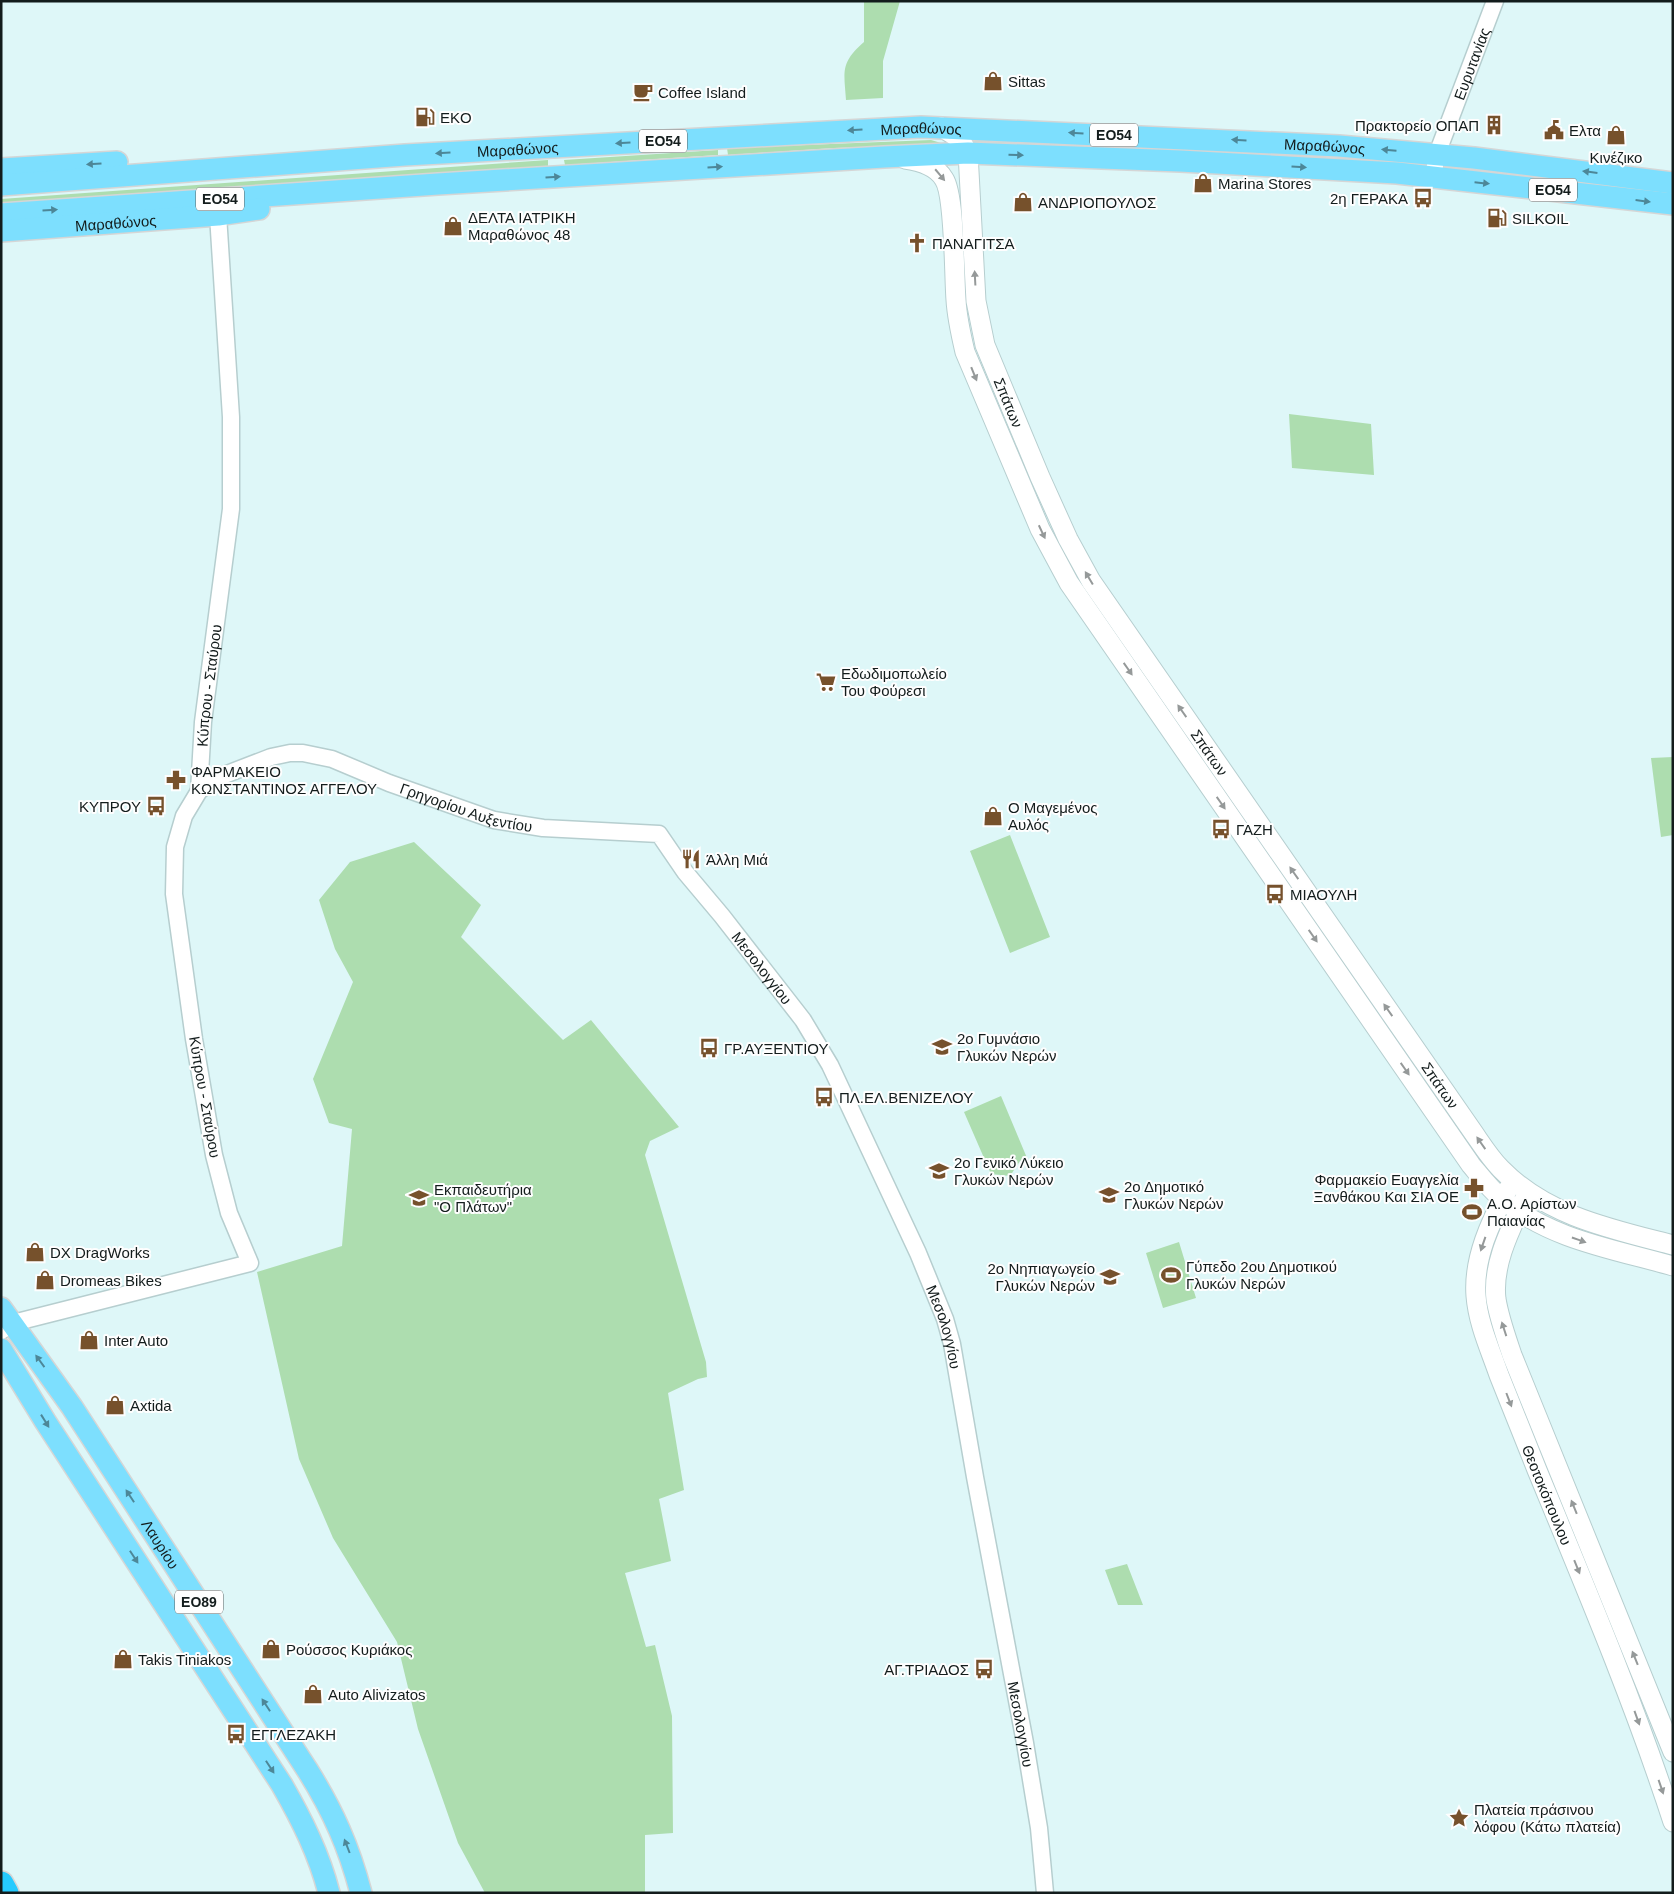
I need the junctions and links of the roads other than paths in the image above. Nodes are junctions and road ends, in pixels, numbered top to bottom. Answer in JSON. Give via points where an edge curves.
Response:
{"nodes":[{"id":1,"x":1495,"y":1,"type":"edge"},
{"id":2,"x":941,"y":127,"type":"junction"},
{"id":3,"x":968,"y":153,"type":"junction"},
{"id":4,"x":1438,"y":154,"type":"junction"},
{"id":5,"x":404,"y":155,"type":"junction"},
{"id":6,"x":884,"y":157,"type":"junction"},
{"id":7,"x":1,"y":169,"type":"edge"},
{"id":8,"x":1433,"y":177,"type":"junction"},
{"id":9,"x":1673,"y":183,"type":"edge"},
{"id":10,"x":438,"y":184,"type":"junction"},
{"id":11,"x":1,"y":185,"type":"edge"},
{"id":12,"x":1673,"y":204,"type":"edge"},
{"id":13,"x":1,"y":214,"type":"edge"},
{"id":14,"x":218,"y":215,"type":"junction"},
{"id":15,"x":1,"y":231,"type":"edge"},
{"id":16,"x":199,"y":791,"type":"junction"},
{"id":17,"x":659,"y":834,"type":"joint"},
{"id":18,"x":1513,"y":1180,"type":"junction"},
{"id":19,"x":1528,"y":1192,"type":"junction"},
{"id":20,"x":1502,"y":1200,"type":"junction"},
{"id":21,"x":1519,"y":1212,"type":"junction"},
{"id":22,"x":1673,"y":1245,"type":"edge"},
{"id":23,"x":1673,"y":1266,"type":"edge"},
{"id":24,"x":5,"y":1321,"type":"edge"},
{"id":25,"x":1,"y":1350,"type":"edge"},
{"id":26,"x":1673,"y":1752,"type":"edge"},
{"id":27,"x":1670,"y":1815,"type":"edge"},
{"id":28,"x":1,"y":1884,"type":"edge"},
{"id":29,"x":6,"y":1893,"type":"edge"},
{"id":30,"x":329,"y":1893,"type":"edge"},
{"id":31,"x":361,"y":1893,"type":"edge"},
{"id":32,"x":1045,"y":1893,"type":"edge"}],
"edges":[{"from":1,"to":4,"type":"street","name":"Ευρυτανίας"},
{"from":2,"to":3,"type":"main road","via":[[960,140]]},
{"from":4,"to":2,"type":"main road","name":"Μαραθώνος","number":"ΕΟ54","one_way":true,"via":[[1288,142]]},
{"from":2,"to":5,"type":"main road","name":"Μαραθώνος","number":"ΕΟ54","one_way":true},
{"from":3,"to":6,"type":"main road","name":"Μαραθώνος","number":"ΕΟ54"},
{"from":3,"to":8,"type":"main road","name":"Μαραθώνος","number":"ΕΟ54","one_way":true,"via":[[1229,163]]},
{"from":18,"to":3,"type":"main road","name":"Σπάτων","one_way":true,"via":[[1473,1132],[1091,581],[1077,556],[1036,469],[982,336],[976,302]]},
{"from":4,"to":8,"type":"street"},
{"from":9,"to":4,"type":"main road","name":"Μαραθώνος","number":"ΕΟ54","one_way":true},
{"from":5,"to":7,"type":"main road","name":"Μαραθώνος","number":"ΕΟ54","one_way":true,"via":[[356,150]]},
{"from":5,"to":11,"type":"main road","name":"Μαραθώνος","number":"ΕΟ54"},
{"from":10,"to":6,"type":"main road","name":"Μαραθώνος","number":"ΕΟ54","one_way":true},
{"from":6,"to":20,"type":"main road","name":"Σπάτων","one_way":true,"via":[[913,160],[933,167],[946,180],[956,302],[965,352],[1037,520],[1075,594],[1466,1158]]},
{"from":8,"to":12,"type":"main road","name":"Μαραθώνος","number":"ΕΟ54","one_way":true},
{"from":13,"to":10,"type":"main road","name":"Μαραθώνος","number":"ΕΟ54","one_way":true},
{"from":10,"to":14,"type":"main road","name":"Μαραθώνος","number":"ΕΟ54"},
{"from":14,"to":15,"type":"main road","name":"Μαραθώνος","number":"ΕΟ54"},
{"from":14,"to":16,"type":"street","name":"Κύπρου - Σταύρου","via":[[231,417],[231,509],[203,722]]},
{"from":16,"to":17,"type":"street","name":"Γρηγορίου Αυξεντίου","via":[[214,779],[263,760],[303,753],[332,759],[494,820],[543,828]]},
{"from":16,"to":24,"type":"street","name":"Κύπρου - Σταύρου","via":[[184,816],[175,847],[174,894],[214,1155],[229,1213],[250,1263]]},
{"from":17,"to":32,"type":"street","name":"Μεσολογγίου","via":[[684,872],[808,1028],[830,1065],[918,1253],[945,1319],[1025,1743],[1039,1828]]},
{"from":18,"to":19,"type":"main road","name":"Σπάτων"},
{"from":18,"to":20,"type":"main road","name":"Θεοτοκόπουλου"},
{"from":19,"to":21,"type":"main road","name":"Θεοτοκόπουλου"},
{"from":19,"to":22,"type":"main road","name":"Σπάτων","via":[[1568,1214]]},
{"from":20,"to":21,"type":"main road","name":"Σπάτων"},
{"from":20,"to":27,"type":"main road","name":"Θεοτοκόπουλου","one_way":true,"via":[[1481,1250],[1478,1268],[1476,1297],[1483,1330],[1637,1716]]},
{"from":21,"to":23,"type":"main road","name":"Σπάτων","one_way":true,"via":[[1545,1227],[1580,1240]]},
{"from":26,"to":21,"type":"main road","name":"Θεοτοκόπουλου","one_way":true,"via":[[1502,1324],[1496,1284],[1501,1256]]},
{"from":31,"to":24,"type":"main road","name":"Λαυρίου","number":"ΕΟ89","one_way":true,"via":[[339,1827],[308,1770],[72,1407]]},
{"from":25,"to":30,"type":"main road","name":"Λαυρίου","number":"ΕΟ89","one_way":true,"via":[[282,1785],[304,1822]]},
{"from":28,"to":29,"type":"highway"}]}
